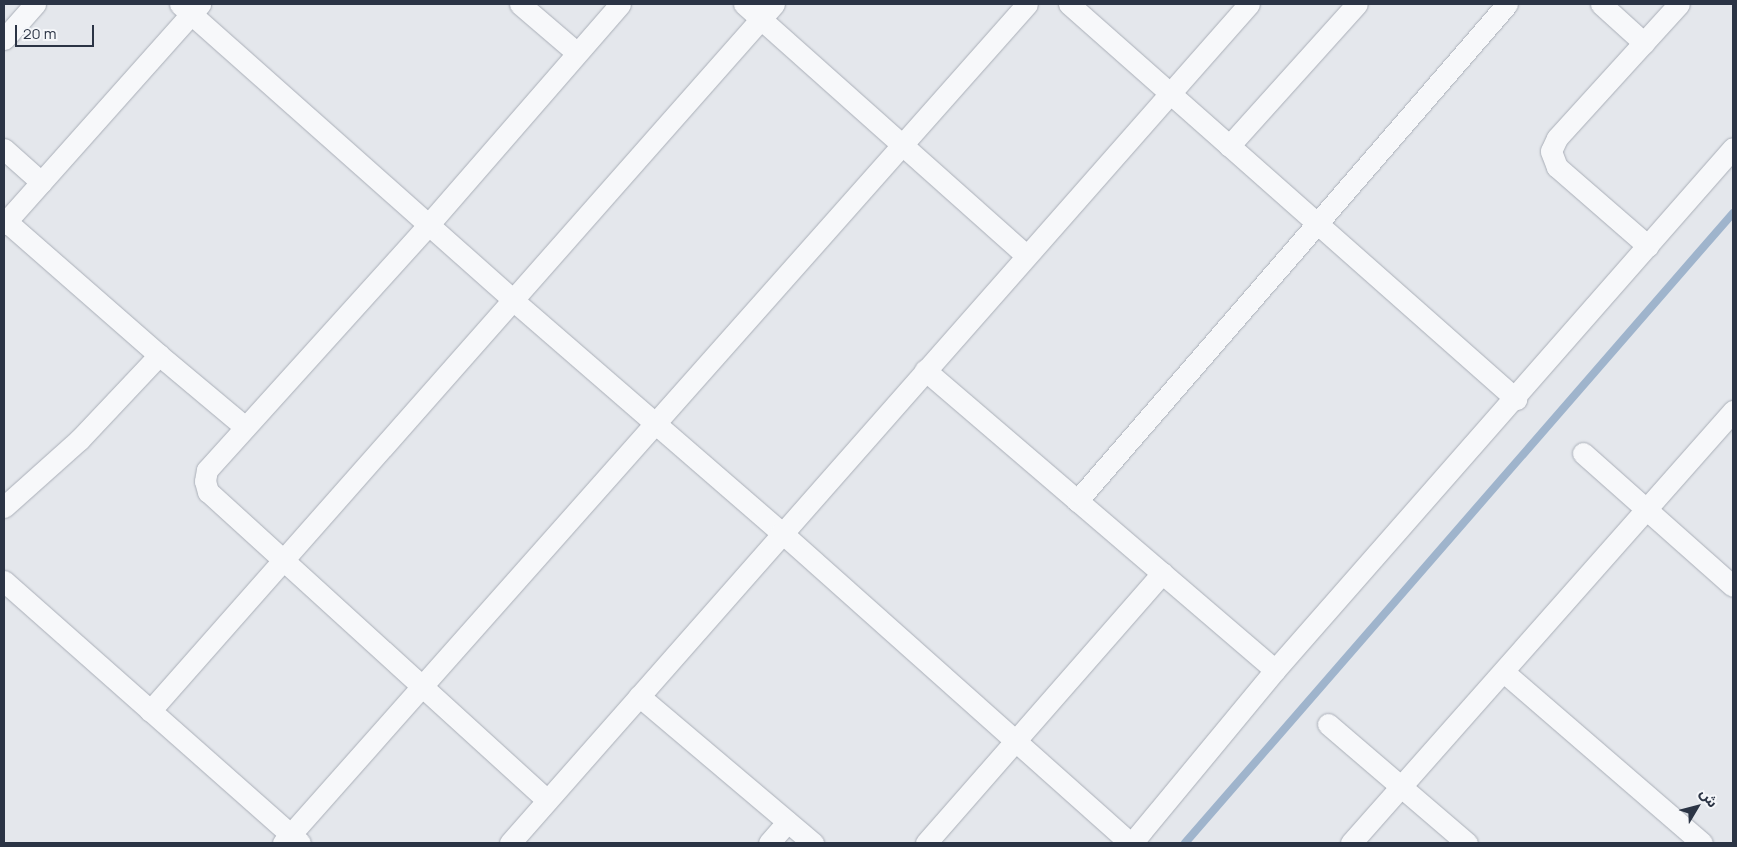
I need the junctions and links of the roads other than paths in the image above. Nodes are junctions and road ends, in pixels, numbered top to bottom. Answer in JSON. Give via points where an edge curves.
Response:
{"nodes":[{"id":1,"x":35,"y":4,"type":"edge"},
{"id":2,"x":520,"y":4,"type":"edge"},
{"id":3,"x":620,"y":4,"type":"edge"},
{"id":4,"x":744,"y":4,"type":"edge"},
{"id":5,"x":1027,"y":4,"type":"edge"},
{"id":6,"x":1069,"y":4,"type":"edge"},
{"id":7,"x":1249,"y":4,"type":"edge"},
{"id":8,"x":1357,"y":4,"type":"edge"},
{"id":9,"x":1507,"y":4,"type":"edge"},
{"id":10,"x":1601,"y":4,"type":"edge"},
{"id":11,"x":1679,"y":4,"type":"edge"},
{"id":12,"x":190,"y":7,"type":"edge"},
{"id":13,"x":768,"y":11,"type":"edge"},
{"id":14,"x":4,"y":39,"type":"edge"},
{"id":15,"x":1644,"y":42,"type":"junction"},
{"id":16,"x":576,"y":52,"type":"junction"},
{"id":17,"x":1170,"y":94,"type":"junction"},
{"id":18,"x":901,"y":144,"type":"junction"},
{"id":19,"x":1228,"y":146,"type":"junction"},
{"id":20,"x":1733,"y":148,"type":"edge"},
{"id":21,"x":4,"y":149,"type":"edge"},
{"id":22,"x":41,"y":182,"type":"junction"},
{"id":23,"x":5,"y":222,"type":"edge"},
{"id":24,"x":429,"y":224,"type":"junction"},
{"id":25,"x":1317,"y":225,"type":"junction"},
{"id":26,"x":1648,"y":246,"type":"junction"},
{"id":27,"x":1026,"y":255,"type":"junction"},
{"id":28,"x":514,"y":302,"type":"junction"},
{"id":29,"x":159,"y":355,"type":"junction"},
{"id":30,"x":925,"y":370,"type":"junction"},
{"id":31,"x":1516,"y":399,"type":"junction"},
{"id":32,"x":1733,"y":411,"type":"edge"},
{"id":33,"x":655,"y":424,"type":"junction"},
{"id":34,"x":245,"y":427,"type":"junction"},
{"id":35,"x":1584,"y":453,"type":"dead end"},
{"id":36,"x":1077,"y":501,"type":"junction"},
{"id":37,"x":4,"y":507,"type":"edge"},
{"id":38,"x":1646,"y":508,"type":"junction"},
{"id":39,"x":781,"y":532,"type":"junction"},
{"id":40,"x":284,"y":561,"type":"junction"},
{"id":41,"x":1162,"y":573,"type":"junction"},
{"id":42,"x":4,"y":582,"type":"edge"},
{"id":43,"x":1733,"y":586,"type":"edge"},
{"id":44,"x":1275,"y":670,"type":"junction"},
{"id":45,"x":1505,"y":673,"type":"junction"},
{"id":46,"x":420,"y":686,"type":"junction"},
{"id":47,"x":639,"y":696,"type":"junction"},
{"id":48,"x":150,"y":711,"type":"junction"},
{"id":49,"x":1328,"y":724,"type":"dead end"},
{"id":50,"x":1014,"y":742,"type":"junction"},
{"id":51,"x":1400,"y":786,"type":"junction"},
{"id":52,"x":547,"y":800,"type":"junction"},
{"id":53,"x":787,"y":822,"type":"junction"},
{"id":54,"x":291,"y":840,"type":"edge"},
{"id":55,"x":510,"y":843,"type":"edge"},
{"id":56,"x":769,"y":843,"type":"edge"},
{"id":57,"x":813,"y":843,"type":"edge"},
{"id":58,"x":926,"y":843,"type":"edge"},
{"id":59,"x":1131,"y":843,"type":"edge"},
{"id":60,"x":1351,"y":843,"type":"edge"},
{"id":61,"x":1467,"y":843,"type":"edge"},
{"id":62,"x":1702,"y":843,"type":"edge"}],
"edges":[{"from":1,"to":14,"type":"street"},
{"from":2,"to":16,"type":"street"},
{"from":3,"to":16,"type":"street"},
{"from":4,"to":13,"type":"street"},
{"from":5,"to":18,"type":"street"},
{"from":6,"to":17,"type":"street"},
{"from":7,"to":17,"type":"street"},
{"from":8,"to":19,"type":"street"},
{"from":9,"to":25,"type":"street"},
{"from":10,"to":15,"type":"street"},
{"from":11,"to":15,"type":"street"},
{"from":12,"to":22,"type":"street"},
{"from":12,"to":24,"type":"street"},
{"from":13,"to":18,"type":"street"},
{"from":13,"to":28,"type":"street"},
{"from":15,"to":26,"type":"street","via":[[1557,138],[1551,152],[1557,167]]},
{"from":16,"to":24,"type":"street"},
{"from":17,"to":19,"type":"street"},
{"from":17,"to":27,"type":"street"},
{"from":18,"to":27,"type":"street"},
{"from":18,"to":33,"type":"street"},
{"from":19,"to":25,"type":"street"},
{"from":20,"to":26,"type":"street"},
{"from":21,"to":22,"type":"street"},
{"from":22,"to":23,"type":"street"},
{"from":23,"to":29,"type":"street"},
{"from":24,"to":28,"type":"street"},
{"from":24,"to":34,"type":"street"},
{"from":25,"to":31,"type":"street"},
{"from":25,"to":36,"type":"street"},
{"from":26,"to":31,"type":"street"},
{"from":27,"to":30,"type":"street"},
{"from":28,"to":33,"type":"street"},
{"from":28,"to":40,"type":"street"},
{"from":29,"to":34,"type":"street"},
{"from":29,"to":37,"type":"street","via":[[79,440]]},
{"from":30,"to":36,"type":"street"},
{"from":30,"to":39,"type":"street"},
{"from":31,"to":44,"type":"street"},
{"from":32,"to":38,"type":"street"},
{"from":33,"to":39,"type":"street"},
{"from":33,"to":46,"type":"street"},
{"from":34,"to":40,"type":"street","via":[[207,470],[208,492]]},
{"from":35,"to":38,"type":"street"},
{"from":36,"to":41,"type":"street"},
{"from":38,"to":43,"type":"street"},
{"from":38,"to":45,"type":"street"},
{"from":39,"to":47,"type":"street"},
{"from":39,"to":50,"type":"street"},
{"from":40,"to":46,"type":"street"},
{"from":40,"to":48,"type":"street"},
{"from":41,"to":44,"type":"street"},
{"from":41,"to":50,"type":"street"},
{"from":42,"to":48,"type":"street"},
{"from":44,"to":59,"type":"street"},
{"from":45,"to":51,"type":"street"},
{"from":45,"to":62,"type":"street"},
{"from":46,"to":52,"type":"street"},
{"from":46,"to":54,"type":"street"},
{"from":47,"to":52,"type":"street"},
{"from":47,"to":53,"type":"street"},
{"from":48,"to":54,"type":"street"},
{"from":49,"to":51,"type":"street"},
{"from":50,"to":58,"type":"street"},
{"from":50,"to":59,"type":"street"},
{"from":51,"to":60,"type":"street"},
{"from":51,"to":61,"type":"street"},
{"from":52,"to":55,"type":"street"},
{"from":53,"to":56,"type":"street"},
{"from":53,"to":57,"type":"street"}]}
